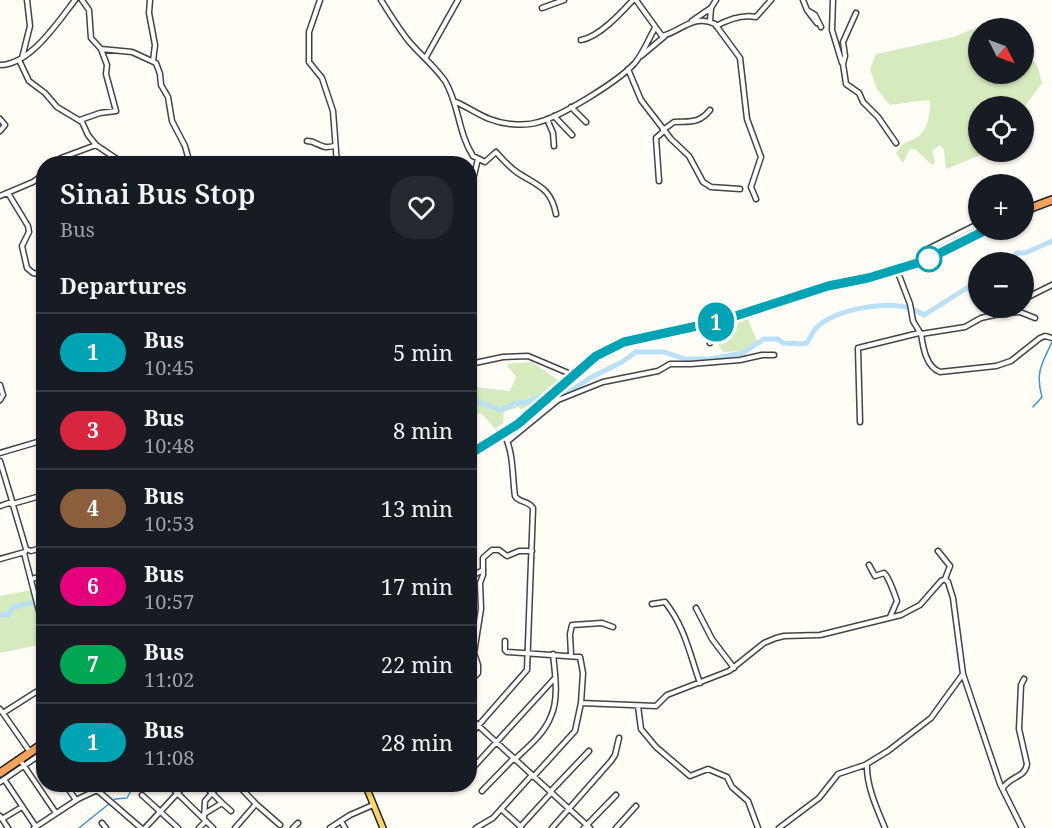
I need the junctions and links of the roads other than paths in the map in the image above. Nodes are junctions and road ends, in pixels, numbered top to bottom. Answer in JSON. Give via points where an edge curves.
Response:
{"nodes":[{"id":1,"x":27,"y":0,"type":"edge"},
{"id":2,"x":75,"y":0,"type":"edge"},
{"id":3,"x":82,"y":0,"type":"edge"},
{"id":4,"x":150,"y":0,"type":"edge"},
{"id":5,"x":320,"y":0,"type":"edge"},
{"id":6,"x":381,"y":0,"type":"edge"},
{"id":7,"x":458,"y":0,"type":"edge"},
{"id":8,"x":564,"y":0,"type":"edge"},
{"id":9,"x":634,"y":0,"type":"edge"},
{"id":10,"x":716,"y":0,"type":"edge"},
{"id":11,"x":771,"y":0,"type":"edge"},
{"id":12,"x":803,"y":0,"type":"edge"},
{"id":13,"x":833,"y":0,"type":"edge"},
{"id":14,"x":556,"y":1,"type":"edge"},
{"id":15,"x":542,"y":8,"type":"dead end"},
{"id":16,"x":711,"y":8,"type":"junction"},
{"id":17,"x":856,"y":13,"type":"dead end"},
{"id":18,"x":692,"y":21,"type":"junction"},
{"id":19,"x":710,"y":21,"type":"junction"},
{"id":20,"x":716,"y":26,"type":"junction"},
{"id":21,"x":819,"y":26,"type":"dead end"},
{"id":22,"x":655,"y":28,"type":"junction"},
{"id":23,"x":665,"y":36,"type":"junction"},
{"id":24,"x":581,"y":40,"type":"dead end"},
{"id":25,"x":101,"y":49,"type":"junction"},
{"id":26,"x":426,"y":57,"type":"junction"},
{"id":27,"x":638,"y":58,"type":"junction"},
{"id":28,"x":21,"y":59,"type":"junction"},
{"id":29,"x":153,"y":61,"type":"junction"},
{"id":30,"x":843,"y":64,"type":"junction"},
{"id":31,"x":0,"y":65,"type":"edge"},
{"id":32,"x":628,"y":69,"type":"junction"},
{"id":33,"x":455,"y":102,"type":"junction"},
{"id":34,"x":571,"y":106,"type":"junction"},
{"id":35,"x":710,"y":110,"type":"dead end"},
{"id":36,"x":554,"y":116,"type":"junction"},
{"id":37,"x":0,"y":119,"type":"edge"},
{"id":38,"x":547,"y":119,"type":"junction"},
{"id":39,"x":80,"y":120,"type":"junction"},
{"id":40,"x":586,"y":122,"type":"dead end"},
{"id":41,"x":664,"y":130,"type":"junction"},
{"id":42,"x":0,"y":131,"type":"edge"},
{"id":43,"x":572,"y":135,"type":"dead end"},
{"id":44,"x":307,"y":141,"type":"dead end"},
{"id":45,"x":896,"y":143,"type":"dead end"},
{"id":46,"x":96,"y":145,"type":"junction"},
{"id":47,"x":334,"y":146,"type":"junction"},
{"id":48,"x":554,"y":146,"type":"dead end"},
{"id":49,"x":66,"y":156,"type":"edge"},
{"id":50,"x":111,"y":156,"type":"edge"},
{"id":51,"x":188,"y":156,"type":"edge"},
{"id":52,"x":336,"y":156,"type":"edge"},
{"id":53,"x":476,"y":156,"type":"edge"},
{"id":54,"x":478,"y":159,"type":"joint"},
{"id":55,"x":477,"y":163,"type":"edge"},
{"id":56,"x":36,"y":180,"type":"edge"},
{"id":57,"x":659,"y":181,"type":"dead end"},
{"id":58,"x":740,"y":189,"type":"dead end"},
{"id":59,"x":8,"y":194,"type":"junction"},
{"id":60,"x":0,"y":196,"type":"edge"},
{"id":61,"x":756,"y":199,"type":"dead end"},
{"id":62,"x":1052,"y":200,"type":"edge"},
{"id":63,"x":1034,"y":207,"type":"edge"},
{"id":64,"x":556,"y":213,"type":"dead end"},
{"id":65,"x":968,"y":229,"type":"edge"},
{"id":66,"x":968,"y":239,"type":"edge"},
{"id":67,"x":924,"y":261,"type":"junction"},
{"id":68,"x":896,"y":269,"type":"junction"},
{"id":69,"x":36,"y":274,"type":"edge"},
{"id":70,"x":1052,"y":285,"type":"edge"},
{"id":71,"x":1034,"y":294,"type":"edge"},
{"id":72,"x":1035,"y":318,"type":"dead end"},
{"id":73,"x":720,"y":321,"type":"junction"},
{"id":74,"x":920,"y":333,"type":"junction"},
{"id":75,"x":1052,"y":338,"type":"edge"},
{"id":76,"x":711,"y":343,"type":"dead end"},
{"id":77,"x":774,"y":355,"type":"dead end"},
{"id":78,"x":477,"y":363,"type":"edge"},
{"id":79,"x":573,"y":375,"type":"junction"},
{"id":80,"x":0,"y":385,"type":"edge"},
{"id":81,"x":0,"y":400,"type":"edge"},
{"id":82,"x":860,"y":422,"type":"dead end"},
{"id":83,"x":506,"y":438,"type":"junction"},
{"id":84,"x":36,"y":442,"type":"edge"},
{"id":85,"x":477,"y":451,"type":"edge"},
{"id":86,"x":0,"y":453,"type":"edge"},
{"id":87,"x":0,"y":461,"type":"edge"},
{"id":88,"x":36,"y":497,"type":"edge"},
{"id":89,"x":12,"y":504,"type":"junction"},
{"id":90,"x":0,"y":506,"type":"edge"},
{"id":91,"x":36,"y":549,"type":"edge"},
{"id":92,"x":532,"y":551,"type":"junction"},
{"id":93,"x":938,"y":551,"type":"dead end"},
{"id":94,"x":26,"y":552,"type":"junction"},
{"id":95,"x":0,"y":559,"type":"edge"},
{"id":96,"x":869,"y":565,"type":"dead end"},
{"id":97,"x":483,"y":570,"type":"junction"},
{"id":98,"x":477,"y":573,"type":"edge"},
{"id":99,"x":36,"y":578,"type":"edge"},
{"id":100,"x":31,"y":579,"type":"junction"},
{"id":101,"x":945,"y":579,"type":"junction"},
{"id":102,"x":36,"y":599,"type":"edge"},
{"id":103,"x":652,"y":604,"type":"dead end"},
{"id":104,"x":696,"y":608,"type":"dead end"},
{"id":105,"x":889,"y":618,"type":"junction"},
{"id":106,"x":613,"y":627,"type":"dead end"},
{"id":107,"x":477,"y":629,"type":"edge"},
{"id":108,"x":505,"y":641,"type":"dead end"},
{"id":109,"x":528,"y":653,"type":"junction"},
{"id":110,"x":553,"y":654,"type":"junction"},
{"id":111,"x":571,"y":655,"type":"junction"},
{"id":112,"x":734,"y":668,"type":"junction"},
{"id":113,"x":963,"y":674,"type":"junction"},
{"id":114,"x":554,"y":679,"type":"junction"},
{"id":115,"x":1024,"y":679,"type":"dead end"},
{"id":116,"x":700,"y":683,"type":"junction"},
{"id":117,"x":36,"y":692,"type":"dead end"},
{"id":118,"x":581,"y":703,"type":"junction"},
{"id":119,"x":638,"y":705,"type":"junction"},
{"id":120,"x":2,"y":713,"type":"edge"},
{"id":121,"x":478,"y":726,"type":"joint"},
{"id":122,"x":619,"y":738,"type":"dead end"},
{"id":123,"x":495,"y":742,"type":"junction"},
{"id":124,"x":36,"y":748,"type":"edge"},
{"id":125,"x":589,"y":751,"type":"dead end"},
{"id":126,"x":30,"y":752,"type":"junction"},
{"id":127,"x":36,"y":756,"type":"edge"},
{"id":128,"x":513,"y":759,"type":"junction"},
{"id":129,"x":21,"y":762,"type":"junction"},
{"id":130,"x":477,"y":763,"type":"edge"},
{"id":131,"x":867,"y":763,"type":"junction"},
{"id":132,"x":532,"y":776,"type":"junction"},
{"id":133,"x":1,"y":778,"type":"edge"},
{"id":134,"x":36,"y":784,"type":"edge"},
{"id":135,"x":1002,"y":789,"type":"junction"},
{"id":136,"x":42,"y":792,"type":"edge"},
{"id":137,"x":70,"y":792,"type":"edge"},
{"id":138,"x":93,"y":792,"type":"edge"},
{"id":139,"x":99,"y":792,"type":"edge"},
{"id":140,"x":245,"y":792,"type":"edge"},
{"id":141,"x":368,"y":792,"type":"edge"},
{"id":142,"x":482,"y":792,"type":"dead end"},
{"id":143,"x":177,"y":793,"type":"joint"},
{"id":144,"x":212,"y":793,"type":"joint"},
{"id":145,"x":550,"y":793,"type":"junction"},
{"id":146,"x":142,"y":795,"type":"dead end"},
{"id":147,"x":616,"y":795,"type":"dead end"},
{"id":148,"x":76,"y":801,"type":"junction"},
{"id":149,"x":222,"y":803,"type":"junction"},
{"id":150,"x":256,"y":804,"type":"junction"},
{"id":151,"x":373,"y":805,"type":"junction"},
{"id":152,"x":636,"y":806,"type":"dead end"},
{"id":153,"x":22,"y":807,"type":"junction"},
{"id":154,"x":501,"y":809,"type":"junction"},
{"id":155,"x":569,"y":809,"type":"junction"},
{"id":156,"x":160,"y":811,"type":"junction"},
{"id":157,"x":231,"y":811,"type":"dead end"},
{"id":158,"x":56,"y":813,"type":"junction"},
{"id":159,"x":1,"y":818,"type":"edge"},
{"id":160,"x":205,"y":818,"type":"junction"},
{"id":161,"x":341,"y":821,"type":"junction"},
{"id":162,"x":102,"y":823,"type":"dead end"},
{"id":163,"x":298,"y":823,"type":"dead end"},
{"id":164,"x":280,"y":825,"type":"dead end"},
{"id":165,"x":35,"y":827,"type":"edge"},
{"id":166,"x":587,"y":827,"type":"edge"},
{"id":167,"x":782,"y":827,"type":"edge"},
{"id":168,"x":8,"y":828,"type":"edge"},
{"id":169,"x":106,"y":828,"type":"edge"},
{"id":170,"x":143,"y":828,"type":"edge"},
{"id":171,"x":178,"y":828,"type":"edge"},
{"id":172,"x":199,"y":828,"type":"edge"},
{"id":173,"x":213,"y":828,"type":"edge"},
{"id":174,"x":235,"y":828,"type":"edge"},
{"id":175,"x":293,"y":828,"type":"edge"},
{"id":176,"x":330,"y":828,"type":"edge"},
{"id":177,"x":345,"y":828,"type":"edge"},
{"id":178,"x":383,"y":828,"type":"edge"},
{"id":179,"x":476,"y":828,"type":"edge"},
{"id":180,"x":521,"y":828,"type":"edge"},
{"id":181,"x":552,"y":828,"type":"edge"},
{"id":182,"x":616,"y":828,"type":"edge"},
{"id":183,"x":758,"y":828,"type":"edge"},
{"id":184,"x":885,"y":828,"type":"edge"},
{"id":185,"x":1022,"y":828,"type":"edge"}],
"edges":[{"from":1,"to":28,"type":"street","via":[[30,26]]},
{"from":2,"to":28,"type":"street","via":[[42,41]]},
{"from":3,"to":25,"type":"street","via":[[89,10],[91,38]]},
{"from":4,"to":29,"type":"street"},
{"from":5,"to":47,"type":"street","via":[[309,32],[309,62],[322,78],[333,111]]},
{"from":6,"to":26,"type":"street"},
{"from":7,"to":26,"type":"street"},
{"from":8,"to":14,"type":"street"},
{"from":9,"to":22,"type":"street"},
{"from":9,"to":24,"type":"street","via":[[607,26]]},
{"from":10,"to":16,"type":"street"},
{"from":11,"to":20,"type":"street","via":[[756,16],[732,18]]},
{"from":12,"to":21,"type":"street"},
{"from":13,"to":30,"type":"street","via":[[832,30]]},
{"from":14,"to":15,"type":"street"},
{"from":16,"to":18,"type":"street"},
{"from":16,"to":19,"type":"street"},
{"from":17,"to":30,"type":"street","via":[[844,38]]},
{"from":18,"to":19,"type":"street"},
{"from":18,"to":23,"type":"street"},
{"from":19,"to":20,"type":"street"},
{"from":20,"to":61,"type":"street","via":[[740,58],[747,119],[761,154],[752,187]]},
{"from":22,"to":23,"type":"street"},
{"from":22,"to":27,"type":"street"},
{"from":23,"to":27,"type":"street"},
{"from":25,"to":29,"type":"street","via":[[132,52]]},
{"from":25,"to":39,"type":"street","via":[[117,111]]},
{"from":26,"to":33,"type":"street"},
{"from":27,"to":32,"type":"street"},
{"from":28,"to":31,"type":"street"},
{"from":28,"to":39,"type":"street","via":[[29,81],[60,109]]},
{"from":29,"to":51,"type":"street"},
{"from":30,"to":45,"type":"street","via":[[848,85],[860,93]]},
{"from":32,"to":34,"type":"street"},
{"from":32,"to":41,"type":"street","via":[[639,96]]},
{"from":33,"to":38,"type":"street","via":[[484,118],[507,123]]},
{"from":33,"to":53,"type":"street","via":[[469,148]]},
{"from":34,"to":36,"type":"street"},
{"from":34,"to":40,"type":"street"},
{"from":35,"to":41,"type":"street","via":[[699,120],[674,122]]},
{"from":36,"to":38,"type":"street"},
{"from":36,"to":43,"type":"street"},
{"from":37,"to":42,"type":"street","via":[[5,125]]},
{"from":38,"to":48,"type":"street"},
{"from":39,"to":46,"type":"street"},
{"from":41,"to":57,"type":"street","via":[[656,138]]},
{"from":41,"to":58,"type":"street","via":[[689,156],[708,186]]},
{"from":44,"to":47,"type":"street"},
{"from":46,"to":49,"type":"street"},
{"from":46,"to":50,"type":"street"},
{"from":47,"to":52,"type":"street"},
{"from":54,"to":55,"type":"street"},
{"from":54,"to":64,"type":"street","via":[[487,161],[496,152],[513,170],[547,190]]},
{"from":56,"to":59,"type":"street"},
{"from":59,"to":60,"type":"street"},
{"from":59,"to":69,"type":"street","via":[[28,226],[22,246],[27,268]]},
{"from":62,"to":63,"type":"highway"},
{"from":65,"to":67,"type":"street","via":[[924,251]]},
{"from":66,"to":67,"type":"highway"},
{"from":67,"to":68,"type":"highway"},
{"from":68,"to":73,"type":"highway"},
{"from":68,"to":74,"type":"street"},
{"from":70,"to":71,"type":"street"},
{"from":72,"to":74,"type":"street","via":[[1020,312],[1004,313],[981,318],[965,327]]},
{"from":73,"to":76,"type":"street"},
{"from":73,"to":79,"type":"highway","via":[[624,342],[596,356]]},
{"from":74,"to":75,"type":"street","via":[[930,365],[940,372],[1011,361],[1040,338]]},
{"from":74,"to":82,"type":"street","via":[[858,348]]},
{"from":77,"to":83,"type":"street","via":[[670,364],[603,382],[558,400]]},
{"from":78,"to":79,"type":"street","via":[[528,356]]},
{"from":79,"to":83,"type":"highway"},
{"from":80,"to":81,"type":"street"},
{"from":83,"to":85,"type":"highway"},
{"from":83,"to":92,"type":"street","via":[[514,496],[533,508]]},
{"from":84,"to":86,"type":"street"},
{"from":87,"to":89,"type":"street"},
{"from":88,"to":89,"type":"street"},
{"from":89,"to":90,"type":"street"},
{"from":89,"to":94,"type":"street"},
{"from":91,"to":94,"type":"street"},
{"from":92,"to":97,"type":"street","via":[[507,556],[492,550],[483,558]]},
{"from":92,"to":109,"type":"street"},
{"from":93,"to":101,"type":"street","via":[[950,566]]},
{"from":94,"to":95,"type":"street"},
{"from":94,"to":100,"type":"street"},
{"from":96,"to":105,"type":"street","via":[[875,576],[887,575],[896,598]]},
{"from":97,"to":98,"type":"street"},
{"from":97,"to":107,"type":"street"},
{"from":99,"to":100,"type":"street"},
{"from":100,"to":102,"type":"street"},
{"from":101,"to":105,"type":"street","via":[[913,610]]},
{"from":101,"to":113,"type":"street","via":[[953,598]]},
{"from":103,"to":116,"type":"street","via":[[665,602],[678,620]]},
{"from":104,"to":112,"type":"street","via":[[712,639]]},
{"from":105,"to":112,"type":"street","via":[[820,635],[781,636],[764,643]]},
{"from":106,"to":111,"type":"street","via":[[602,623],[572,625]]},
{"from":108,"to":109,"type":"street","via":[[507,652]]},
{"from":109,"to":110,"type":"street"},
{"from":109,"to":121,"type":"street","via":[[527,672]]},
{"from":110,"to":111,"type":"street"},
{"from":110,"to":114,"type":"street"},
{"from":111,"to":118,"type":"street","via":[[582,660]]},
{"from":112,"to":116,"type":"street"},
{"from":113,"to":131,"type":"street","via":[[932,718]]},
{"from":113,"to":135,"type":"street"},
{"from":114,"to":123,"type":"street"},
{"from":114,"to":128,"type":"street","via":[[551,717]]},
{"from":115,"to":135,"type":"street","via":[[1019,729],[1026,769]]},
{"from":116,"to":119,"type":"street","via":[[667,695],[656,706]]},
{"from":117,"to":120,"type":"street"},
{"from":118,"to":119,"type":"street"},
{"from":118,"to":132,"type":"street","via":[[575,731]]},
{"from":119,"to":183,"type":"street","via":[[641,729],[656,747],[690,776],[708,770],[728,777],[732,787],[748,801]]},
{"from":120,"to":126,"type":"street"},
{"from":121,"to":123,"type":"street"},
{"from":122,"to":155,"type":"street","via":[[611,761]]},
{"from":123,"to":128,"type":"street"},
{"from":123,"to":130,"type":"street"},
{"from":124,"to":126,"type":"highway"},
{"from":125,"to":145,"type":"street"},
{"from":126,"to":129,"type":"highway"},
{"from":127,"to":129,"type":"street"},
{"from":128,"to":132,"type":"street"},
{"from":128,"to":142,"type":"street"},
{"from":129,"to":133,"type":"highway"},
{"from":129,"to":134,"type":"street"},
{"from":131,"to":167,"type":"street","via":[[837,774],[819,798]]},
{"from":131,"to":184,"type":"street"},
{"from":132,"to":145,"type":"street"},
{"from":132,"to":154,"type":"street"},
{"from":133,"to":153,"type":"street"},
{"from":135,"to":185,"type":"street"},
{"from":136,"to":158,"type":"street"},
{"from":137,"to":148,"type":"street"},
{"from":138,"to":148,"type":"street"},
{"from":139,"to":170,"type":"street"},
{"from":140,"to":150,"type":"street"},
{"from":141,"to":151,"type":"main road"},
{"from":143,"to":156,"type":"street"},
{"from":143,"to":160,"type":"street"},
{"from":144,"to":149,"type":"street"},
{"from":144,"to":160,"type":"street","via":[[204,804]]},
{"from":145,"to":155,"type":"street"},
{"from":145,"to":180,"type":"street"},
{"from":146,"to":156,"type":"street"},
{"from":147,"to":166,"type":"street"},
{"from":148,"to":158,"type":"street"},
{"from":149,"to":157,"type":"street"},
{"from":149,"to":160,"type":"street"},
{"from":150,"to":164,"type":"street"},
{"from":150,"to":174,"type":"street"},
{"from":151,"to":161,"type":"street"},
{"from":151,"to":178,"type":"main road"},
{"from":152,"to":182,"type":"street"},
{"from":153,"to":159,"type":"street"},
{"from":153,"to":165,"type":"street"},
{"from":154,"to":179,"type":"street"},
{"from":154,"to":180,"type":"street"},
{"from":155,"to":166,"type":"street"},
{"from":155,"to":181,"type":"street"},
{"from":156,"to":170,"type":"street"},
{"from":156,"to":171,"type":"street"},
{"from":158,"to":165,"type":"street"},
{"from":159,"to":168,"type":"street"},
{"from":160,"to":172,"type":"street"},
{"from":160,"to":173,"type":"street"},
{"from":161,"to":176,"type":"street"},
{"from":161,"to":177,"type":"street"},
{"from":162,"to":169,"type":"street"},
{"from":163,"to":175,"type":"street"}]}
